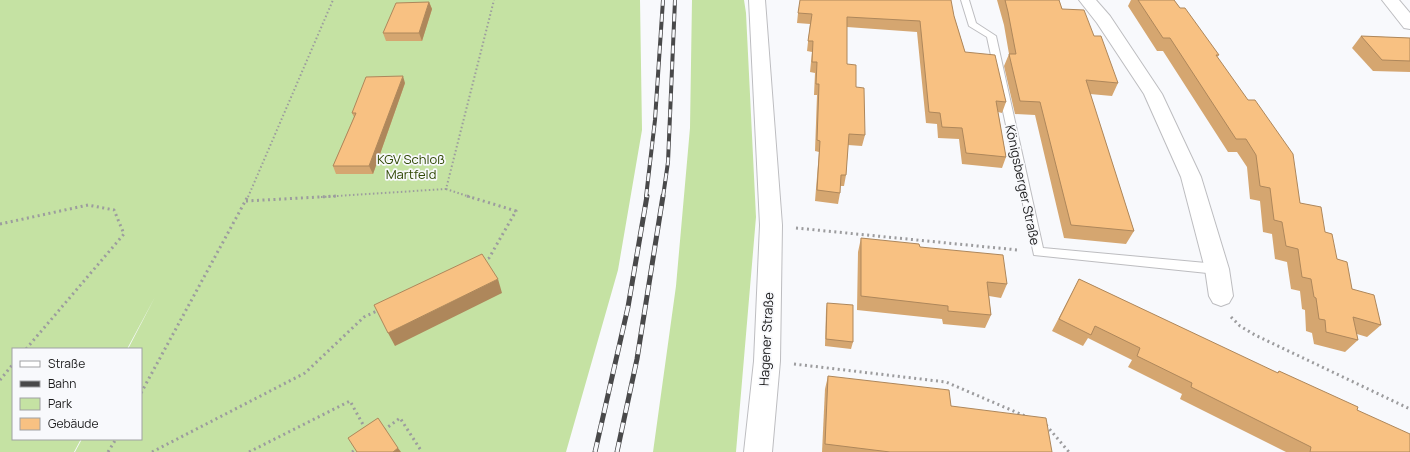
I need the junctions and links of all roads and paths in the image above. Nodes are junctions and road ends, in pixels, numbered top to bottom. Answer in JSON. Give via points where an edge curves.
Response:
{"nodes":[{"id":1,"x":333,"y":0,"type":"edge"},
{"id":2,"x":494,"y":0,"type":"edge"},
{"id":3,"x":758,"y":0,"type":"edge"},
{"id":4,"x":964,"y":0,"type":"edge"},
{"id":5,"x":1087,"y":0,"type":"edge"},
{"id":6,"x":1390,"y":0,"type":"edge"},
{"id":7,"x":1410,"y":24,"type":"edge"},
{"id":8,"x":446,"y":189,"type":"junction"},
{"id":9,"x":246,"y":201,"type":"junction"},
{"id":10,"x":0,"y":224,"type":"edge"},
{"id":11,"x":772,"y":225,"type":"junction"},
{"id":12,"x":996,"y":248,"type":"dead end"},
{"id":13,"x":482,"y":262,"type":"edge"},
{"id":14,"x":1217,"y":269,"type":"junction"},
{"id":15,"x":1221,"y":296,"type":"joint"},
{"id":16,"x":385,"y":308,"type":"edge"},
{"id":17,"x":27,"y":348,"type":"edge"},
{"id":18,"x":767,"y":361,"type":"junction"},
{"id":19,"x":12,"y":365,"type":"edge"},
{"id":20,"x":0,"y":380,"type":"edge"},
{"id":21,"x":142,"y":391,"type":"edge"},
{"id":22,"x":1410,"y":408,"type":"edge"},
{"id":23,"x":1032,"y":419,"type":"edge"},
{"id":24,"x":1039,"y":422,"type":"edge"},
{"id":25,"x":368,"y":432,"type":"edge"},
{"id":26,"x":377,"y":435,"type":"edge"},
{"id":27,"x":115,"y":440,"type":"edge"},
{"id":28,"x":365,"y":443,"type":"edge"},
{"id":29,"x":108,"y":452,"type":"edge"},
{"id":30,"x":152,"y":452,"type":"edge"},
{"id":31,"x":249,"y":452,"type":"edge"},
{"id":32,"x":352,"y":452,"type":"edge"},
{"id":33,"x":422,"y":452,"type":"edge"},
{"id":34,"x":758,"y":452,"type":"edge"},
{"id":35,"x":1069,"y":452,"type":"edge"}],
"edges":[{"from":1,"to":9,"type":"path"},
{"from":2,"to":8,"type":"path"},
{"from":3,"to":11,"type":"street","name":"Hagener Straße"},
{"from":4,"to":14,"type":"lane","name":"Königsberger Straße","via":[[972,24],[991,36],[1038,252]]},
{"from":5,"to":14,"type":"street","via":[[1104,20],[1153,94],[1191,177]]},
{"from":6,"to":7,"type":"street"},
{"from":8,"to":9,"type":"path"},
{"from":8,"to":13,"type":"path","via":[[516,211],[489,258]]},
{"from":9,"to":21,"type":"path"},
{"from":10,"to":17,"type":"path","via":[[88,205],[114,210],[124,234]]},
{"from":11,"to":12,"type":"path"},
{"from":11,"to":18,"type":"street","name":"Hagener Straße"},
{"from":14,"to":15,"type":"street"},
{"from":15,"to":22,"type":"path","via":[[1232,318],[1255,335]]},
{"from":16,"to":30,"type":"path","via":[[364,318],[305,373]]},
{"from":18,"to":23,"type":"path","via":[[946,382]]},
{"from":18,"to":34,"type":"street","name":"Hagener Straße"},
{"from":19,"to":20,"type":"path"},
{"from":24,"to":35,"type":"path","via":[[1046,425]]},
{"from":25,"to":31,"type":"path","via":[[350,401]]},
{"from":26,"to":33,"type":"path","via":[[400,418]]},
{"from":27,"to":29,"type":"path"},
{"from":28,"to":32,"type":"path"}]}
